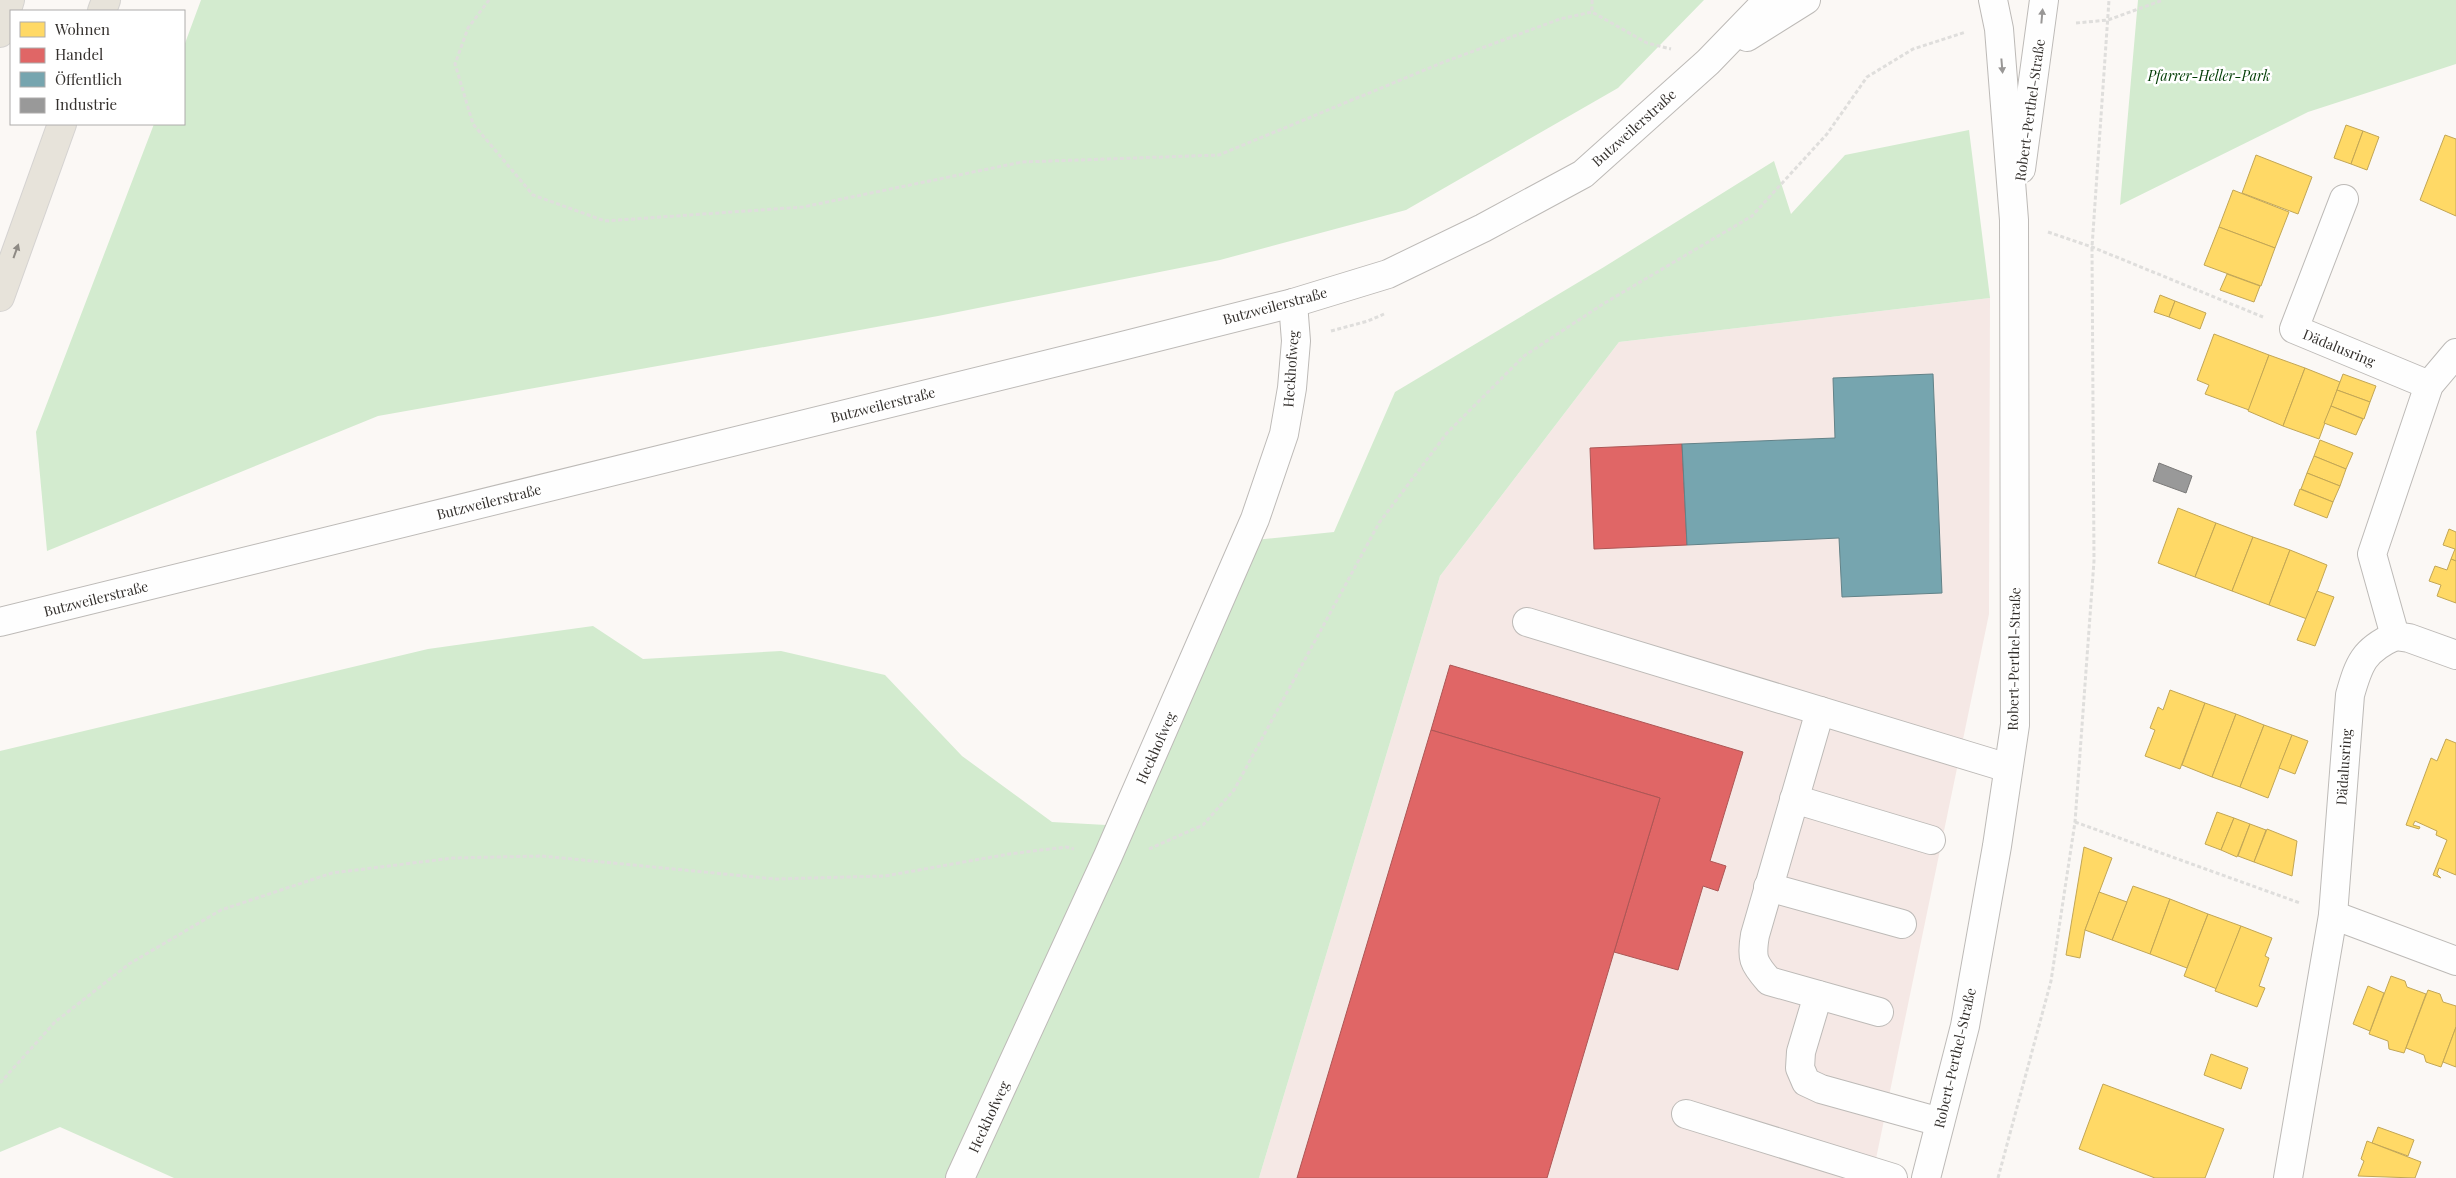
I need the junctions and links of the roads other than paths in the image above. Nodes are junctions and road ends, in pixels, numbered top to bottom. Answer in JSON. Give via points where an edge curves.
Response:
{"nodes":[{"id":1,"x":10,"y":0,"type":"edge"},
{"id":2,"x":1768,"y":0,"type":"edge"},
{"id":3,"x":1806,"y":0,"type":"edge"},
{"id":4,"x":1993,"y":0,"type":"edge"},
{"id":5,"x":2044,"y":0,"type":"edge"},
{"id":6,"x":0,"y":33,"type":"edge"},
{"id":7,"x":1708,"y":62,"type":"junction"},
{"id":8,"x":62,"y":125,"type":"edge"},
{"id":9,"x":2344,"y":199,"type":"dead end"},
{"id":10,"x":2014,"y":220,"type":"junction"},
{"id":11,"x":0,"y":297,"type":"edge"},
{"id":12,"x":1293,"y":303,"type":"junction"},
{"id":13,"x":2456,"y":353,"type":"edge"},
{"id":14,"x":2429,"y":385,"type":"junction"},
{"id":15,"x":0,"y":622,"type":"edge"},
{"id":16,"x":1527,"y":622,"type":"dead end"},
{"id":17,"x":2396,"y":636,"type":"junction"},
{"id":18,"x":2456,"y":654,"type":"edge"},
{"id":19,"x":1820,"y":711,"type":"junction"},
{"id":20,"x":2008,"y":768,"type":"junction"},
{"id":21,"x":1794,"y":799,"type":"junction"},
{"id":22,"x":1931,"y":840,"type":"dead end"},
{"id":23,"x":1768,"y":887,"type":"junction"},
{"id":24,"x":2333,"y":915,"type":"junction"},
{"id":25,"x":1902,"y":924,"type":"dead end"},
{"id":26,"x":2456,"y":961,"type":"edge"},
{"id":27,"x":1818,"y":995,"type":"junction"},
{"id":28,"x":1879,"y":1012,"type":"dead end"},
{"id":29,"x":1686,"y":1114,"type":"dead end"},
{"id":30,"x":1940,"y":1122,"type":"junction"},
{"id":31,"x":960,"y":1178,"type":"edge"},
{"id":32,"x":1893,"y":1178,"type":"edge"},
{"id":33,"x":1926,"y":1178,"type":"edge"},
{"id":34,"x":2288,"y":1178,"type":"edge"}],
"edges":[{"from":1,"to":6,"type":"highway"},
{"from":2,"to":7,"type":"street","name":"Butzweilerstraße"},
{"from":3,"to":7,"type":"street","name":"Butzweilerstraße"},
{"from":4,"to":10,"type":"street","name":"Robert-Perthel-Straße","one_way":true,"via":[[1999,29]]},
{"from":10,"to":5,"type":"street","name":"Robert-Perthel-Straße","one_way":true},
{"from":7,"to":12,"type":"street","name":"Butzweilerstraße","via":[[1583,174],[1484,228],[1388,274]]},
{"from":11,"to":8,"type":"highway","one_way":true},
{"from":9,"to":14,"type":"street","name":"Dädalusring","via":[[2294,329]]},
{"from":10,"to":20,"type":"street","name":"Robert-Perthel-Straße","via":[[2015,725]]},
{"from":12,"to":15,"type":"street","name":"Butzweilerstraße"},
{"from":12,"to":31,"type":"street","name":"Heckhofweg","via":[[1296,341],[1284,434],[1244,546],[1108,856]]},
{"from":13,"to":14,"type":"street"},
{"from":14,"to":17,"type":"street","via":[[2372,554]]},
{"from":16,"to":19,"type":"street"},
{"from":17,"to":18,"type":"street"},
{"from":17,"to":24,"type":"street","name":"Dädalusring","via":[[2376,645],[2358,668],[2350,695]]},
{"from":19,"to":20,"type":"street"},
{"from":19,"to":21,"type":"street"},
{"from":20,"to":30,"type":"street","name":"Robert-Perthel-Straße","via":[[1965,1026]]},
{"from":21,"to":22,"type":"street"},
{"from":21,"to":23,"type":"street"},
{"from":23,"to":25,"type":"street"},
{"from":23,"to":27,"type":"street","via":[[1751,954],[1757,968],[1769,981]]},
{"from":24,"to":26,"type":"street"},
{"from":24,"to":34,"type":"street","name":"Dädalusring"},
{"from":27,"to":28,"type":"street"},
{"from":27,"to":30,"type":"street","via":[[1801,1052],[1800,1068],[1806,1082]]},
{"from":29,"to":32,"type":"street"},
{"from":30,"to":33,"type":"street","name":"Robert-Perthel-Straße"}]}
